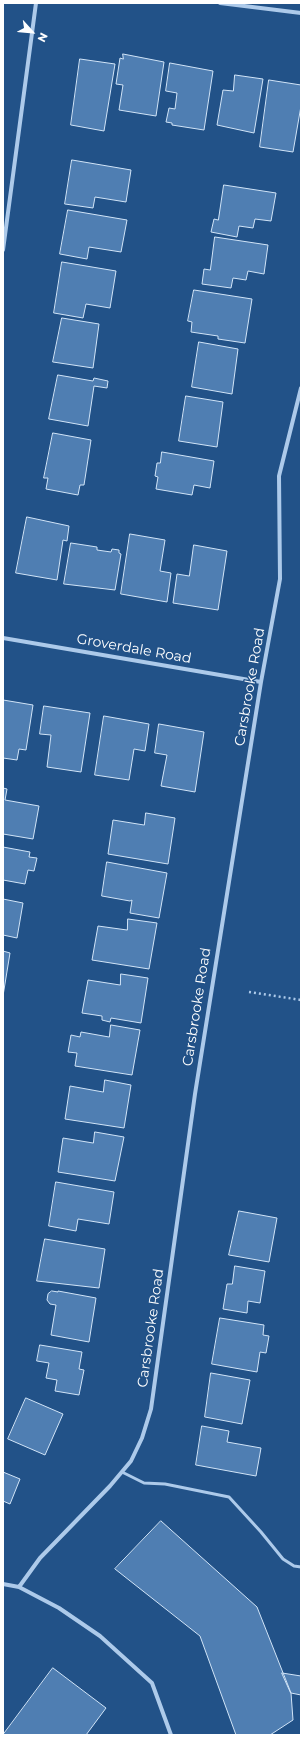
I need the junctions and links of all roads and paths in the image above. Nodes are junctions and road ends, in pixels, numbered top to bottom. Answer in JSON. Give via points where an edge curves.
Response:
{"nodes":[{"id":1,"x":36,"y":3,"type":"edge"},
{"id":2,"x":220,"y":3,"type":"edge"},
{"id":3,"x":301,"y":13,"type":"edge"},
{"id":4,"x":3,"y":250,"type":"edge"},
{"id":5,"x":301,"y":388,"type":"edge"},
{"id":6,"x":3,"y":638,"type":"edge"},
{"id":7,"x":261,"y":682,"type":"junction"},
{"id":8,"x":250,"y":992,"type":"dead end"},
{"id":9,"x":301,"y":1000,"type":"edge"},
{"id":10,"x":122,"y":1472,"type":"junction"},
{"id":11,"x":301,"y":1567,"type":"edge"},
{"id":12,"x":3,"y":1584,"type":"edge"},
{"id":13,"x":19,"y":1587,"type":"junction"},
{"id":14,"x":171,"y":1735,"type":"edge"}],
"edges":[{"from":1,"to":4,"type":"street"},
{"from":2,"to":3,"type":"street"},
{"from":5,"to":7,"type":"street","name":"Carsbrooke Road","via":[[279,476],[280,579]]},
{"from":6,"to":7,"type":"street","name":"Groverdale Road"},
{"from":7,"to":10,"type":"street","name":"Carsbrooke Road","via":[[195,1094],[151,1409],[142,1438],[131,1461]]},
{"from":8,"to":9,"type":"path"},
{"from":10,"to":11,"type":"lane","via":[[144,1483],[165,1484],[229,1497],[283,1559]]},
{"from":10,"to":13,"type":"street","name":"Carsbrooke Road","via":[[40,1558]]},
{"from":12,"to":13,"type":"street"},
{"from":13,"to":14,"type":"street","via":[[59,1608],[100,1636],[152,1683]]}]}
